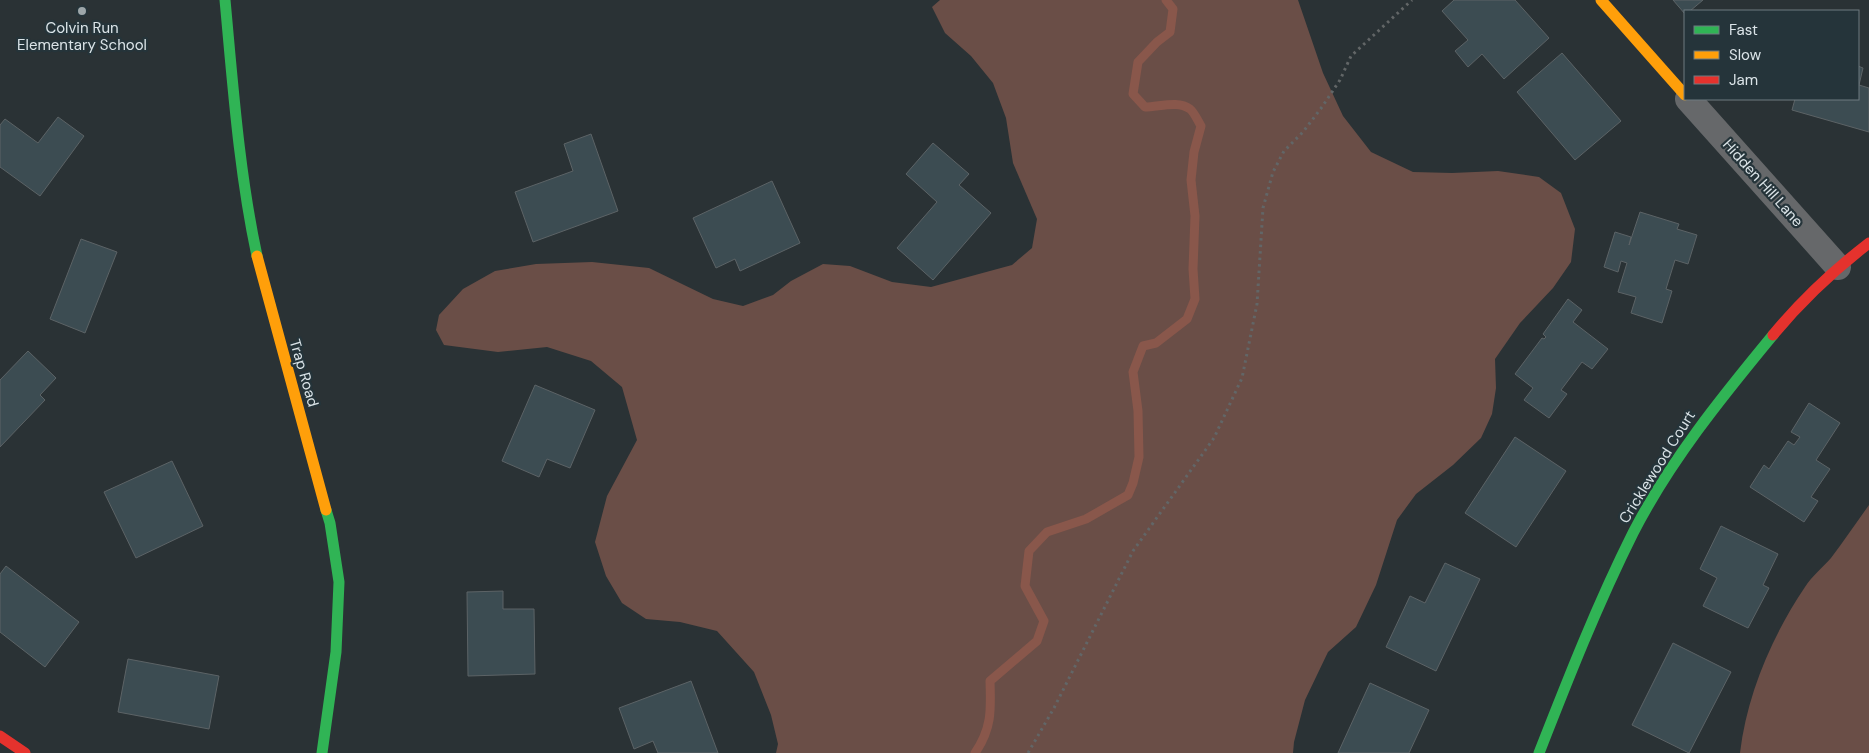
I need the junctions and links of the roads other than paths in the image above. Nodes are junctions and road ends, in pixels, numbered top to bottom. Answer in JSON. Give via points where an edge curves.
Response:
{"nodes":[{"id":1,"x":226,"y":0,"type":"edge"},
{"id":2,"x":1601,"y":0,"type":"edge"},
{"id":3,"x":1684,"y":94,"type":"edge"},
{"id":4,"x":1689,"y":100,"type":"edge"},
{"id":5,"x":1869,"y":243,"type":"edge"},
{"id":6,"x":1838,"y":267,"type":"junction"},
{"id":7,"x":322,"y":753,"type":"edge"},
{"id":8,"x":1539,"y":753,"type":"edge"}],
"edges":[{"from":1,"to":7,"type":"street","name":"Trap Road","via":[[247,209],[260,272],[330,523],[339,582],[336,652]]},
{"from":2,"to":3,"type":"street"},
{"from":4,"to":6,"type":"street","name":"Hidden Hill Lane"},
{"from":5,"to":6,"type":"street","name":"Cricklewood Court"},
{"from":6,"to":8,"type":"street","name":"Cricklewood Court","via":[[1787,318],[1718,400],[1674,464],[1634,532],[1592,619]]}]}
